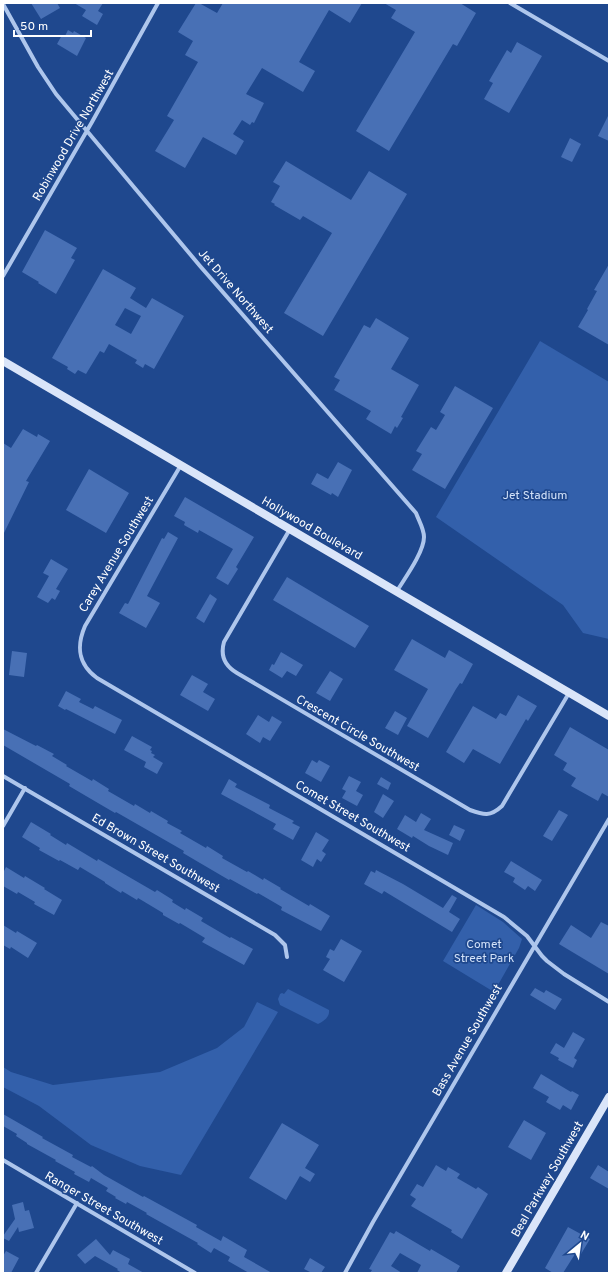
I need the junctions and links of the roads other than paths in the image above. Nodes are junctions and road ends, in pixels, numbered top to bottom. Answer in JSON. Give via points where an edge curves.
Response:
{"nodes":[{"id":1,"x":158,"y":3,"type":"edge"},
{"id":2,"x":510,"y":3,"type":"edge"},
{"id":3,"x":3,"y":4,"type":"edge"},
{"id":4,"x":609,"y":61,"type":"edge"},
{"id":5,"x":86,"y":132,"type":"junction"},
{"id":6,"x":3,"y":276,"type":"edge"},
{"id":7,"x":3,"y":361,"type":"edge"},
{"id":8,"x":180,"y":465,"type":"junction"},
{"id":9,"x":290,"y":529,"type":"junction"},
{"id":10,"x":397,"y":591,"type":"junction"},
{"id":11,"x":81,"y":657,"type":"joint"},
{"id":12,"x":569,"y":693,"type":"junction"},
{"id":13,"x":609,"y":716,"type":"edge"},
{"id":14,"x":3,"y":776,"type":"edge"},
{"id":15,"x":25,"y":788,"type":"junction"},
{"id":16,"x":609,"y":819,"type":"edge"},
{"id":17,"x":3,"y":826,"type":"edge"},
{"id":18,"x":534,"y":946,"type":"junction"},
{"id":19,"x":287,"y":957,"type":"dead end"},
{"id":20,"x":609,"y":1002,"type":"edge"},
{"id":21,"x":609,"y":1097,"type":"edge"},
{"id":22,"x":3,"y":1160,"type":"edge"},
{"id":23,"x":77,"y":1204,"type":"junction"},
{"id":24,"x":36,"y":1273,"type":"edge"},
{"id":25,"x":196,"y":1273,"type":"edge"},
{"id":26,"x":346,"y":1273,"type":"edge"},
{"id":27,"x":506,"y":1273,"type":"edge"}],
"edges":[{"from":1,"to":5,"type":"street","name":"Robinwood Drive Northwest"},
{"from":2,"to":4,"type":"street"},
{"from":3,"to":5,"type":"street","name":"Jet Drive Northwest","via":[[45,79]]},
{"from":5,"to":6,"type":"street","name":"Robinwood Drive Northwest"},
{"from":5,"to":10,"type":"street","name":"Jet Drive Northwest","via":[[416,513],[422,526],[423,545]]},
{"from":7,"to":8,"type":"street","name":"Hollywood Boulevard"},
{"from":8,"to":9,"type":"street","name":"Hollywood Boulevard"},
{"from":8,"to":11,"type":"street","name":"Carey Avenue Southwest","via":[[85,626],[80,642]]},
{"from":9,"to":10,"type":"street","name":"Hollywood Boulevard"},
{"from":9,"to":12,"type":"street","name":"Crescent Circle Southwest","via":[[224,642],[222,649],[225,663],[237,673],[470,810],[483,815],[497,811],[502,806]]},
{"from":10,"to":12,"type":"street","name":"Hollywood Boulevard"},
{"from":11,"to":18,"type":"street","name":"Comet Street Southwest","via":[[86,668],[97,678],[504,917],[527,936]]},
{"from":12,"to":13,"type":"street","name":"Hollywood Boulevard"},
{"from":14,"to":15,"type":"street","name":"Ed Brown Street Southwest"},
{"from":15,"to":17,"type":"street"},
{"from":15,"to":19,"type":"street","name":"Ed Brown Street Southwest","via":[[275,935],[285,945]]},
{"from":16,"to":18,"type":"street","name":"Bass Avenue Southwest"},
{"from":18,"to":20,"type":"street","name":"Comet Street Southwest","via":[[564,974]]},
{"from":18,"to":26,"type":"street","name":"Bass Avenue Southwest","via":[[373,1222]]},
{"from":21,"to":27,"type":"street","name":"Beal Parkway Southwest"},
{"from":22,"to":23,"type":"street","name":"Ranger Street Southwest"},
{"from":23,"to":24,"type":"street"},
{"from":23,"to":25,"type":"street","name":"Ranger Street Southwest"}]}
